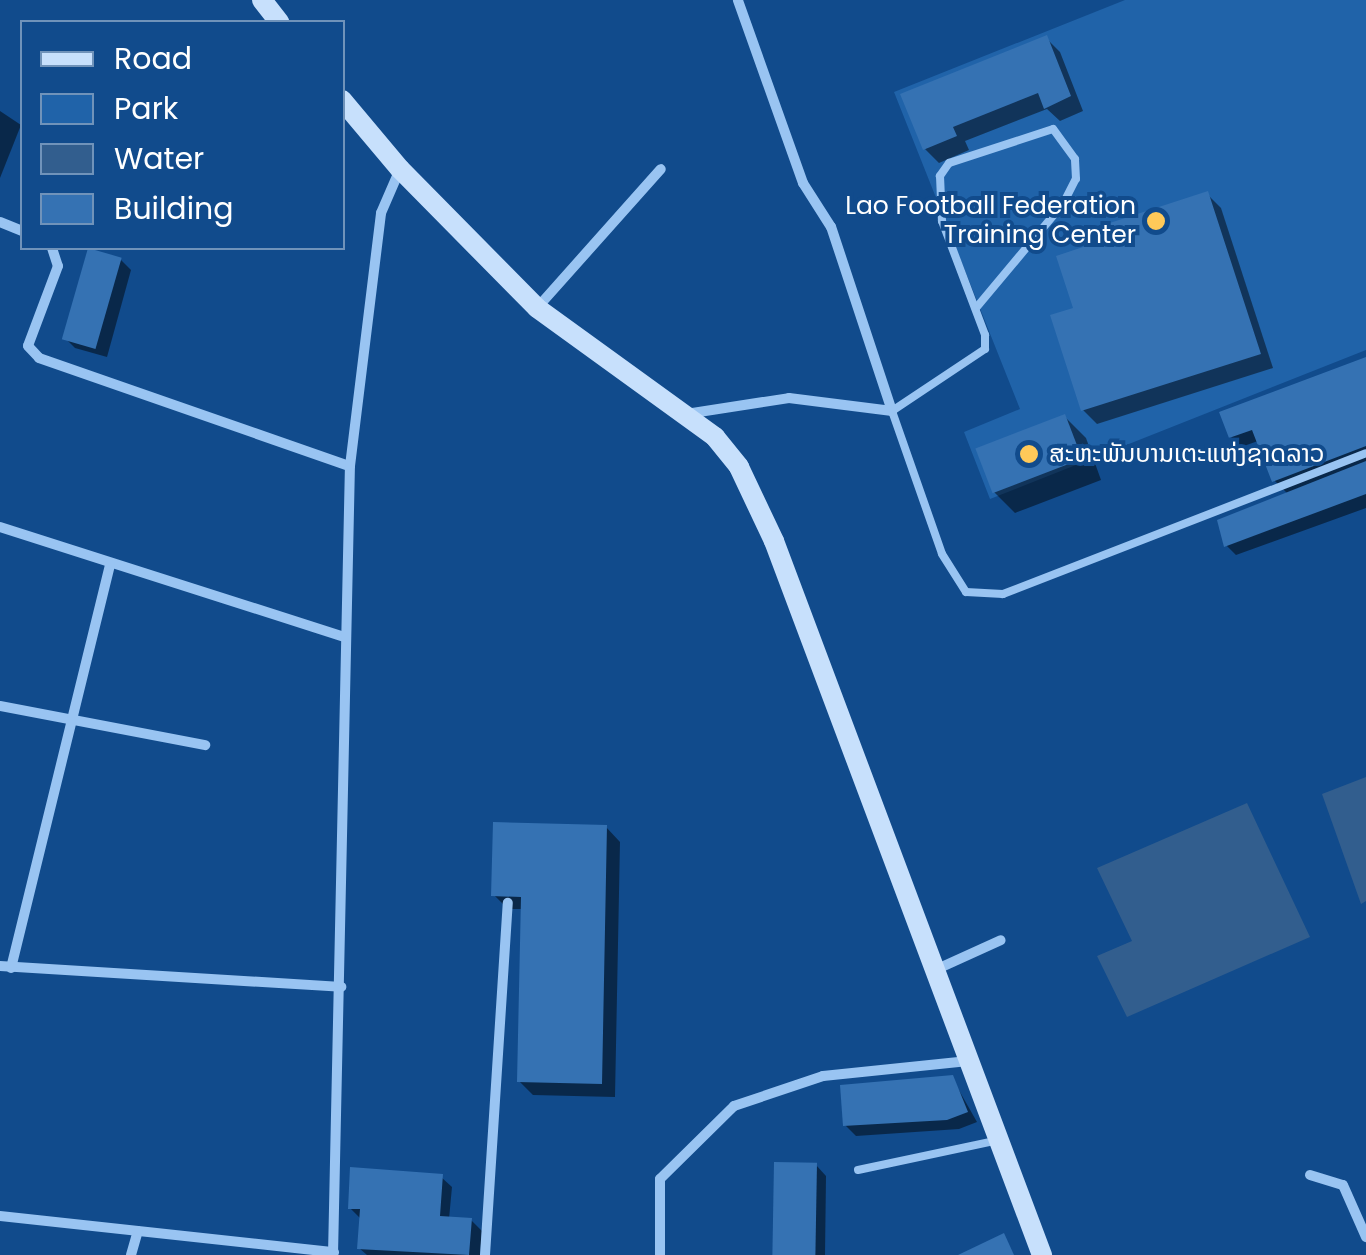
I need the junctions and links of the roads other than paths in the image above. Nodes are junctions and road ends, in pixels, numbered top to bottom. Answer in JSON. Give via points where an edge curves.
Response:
{"nodes":[{"id":1,"x":262,"y":0,"type":"edge"},
{"id":2,"x":738,"y":0,"type":"edge"},
{"id":3,"x":277,"y":20,"type":"edge"},
{"id":4,"x":345,"y":104,"type":"edge"},
{"id":5,"x":661,"y":169,"type":"dead end"},
{"id":6,"x":400,"y":170,"type":"junction"},
{"id":7,"x":53,"y":250,"type":"edge"},
{"id":8,"x":537,"y":308,"type":"junction"},
{"id":9,"x":976,"y":308,"type":"junction"},
{"id":10,"x":892,"y":411,"type":"junction"},
{"id":11,"x":684,"y":415,"type":"junction"},
{"id":12,"x":1366,"y":453,"type":"edge"},
{"id":13,"x":350,"y":466,"type":"junction"},
{"id":14,"x":0,"y":527,"type":"edge"},
{"id":15,"x":110,"y":565,"type":"junction"},
{"id":16,"x":342,"y":636,"type":"junction"},
{"id":17,"x":0,"y":706,"type":"edge"},
{"id":18,"x":73,"y":718,"type":"junction"},
{"id":19,"x":205,"y":746,"type":"dead end"},
{"id":20,"x":508,"y":903,"type":"dead end"},
{"id":21,"x":1001,"y":940,"type":"dead end"},
{"id":22,"x":6,"y":967,"type":"edge"},
{"id":23,"x":935,"y":970,"type":"junction"},
{"id":24,"x":341,"y":986,"type":"junction"},
{"id":25,"x":969,"y":1061,"type":"junction"},
{"id":26,"x":999,"y":1140,"type":"junction"},
{"id":27,"x":858,"y":1170,"type":"dead end"},
{"id":28,"x":1310,"y":1174,"type":"dead end"},
{"id":29,"x":0,"y":1216,"type":"edge"},
{"id":30,"x":138,"y":1231,"type":"junction"},
{"id":31,"x":1366,"y":1237,"type":"edge"},
{"id":32,"x":334,"y":1253,"type":"edge"},
{"id":33,"x":132,"y":1255,"type":"edge"},
{"id":34,"x":485,"y":1255,"type":"edge"},
{"id":35,"x":660,"y":1255,"type":"edge"},
{"id":36,"x":1042,"y":1255,"type":"edge"}],
"edges":[{"from":1,"to":3,"type":"street"},
{"from":2,"to":10,"type":"street","via":[[803,183],[831,227]]},
{"from":4,"to":6,"type":"street"},
{"from":5,"to":8,"type":"street"},
{"from":6,"to":8,"type":"street"},
{"from":6,"to":13,"type":"street","via":[[381,213]]},
{"from":7,"to":13,"type":"street","via":[[58,266],[28,346],[39,358]]},
{"from":8,"to":11,"type":"street"},
{"from":9,"to":9,"type":"lane","via":[[1063,204],[1076,178],[1075,158],[1054,129],[949,163],[940,176],[942,221]]},
{"from":9,"to":10,"type":"lane","via":[[985,349]]},
{"from":10,"to":11,"type":"street","via":[[788,398]]},
{"from":10,"to":12,"type":"lane","via":[[954,581],[980,598]]},
{"from":11,"to":23,"type":"street","via":[[739,467],[774,541]]},
{"from":13,"to":16,"type":"street"},
{"from":14,"to":15,"type":"street"},
{"from":15,"to":16,"type":"street"},
{"from":15,"to":18,"type":"street"},
{"from":16,"to":24,"type":"street"},
{"from":17,"to":18,"type":"street"},
{"from":18,"to":19,"type":"street"},
{"from":18,"to":22,"type":"street"},
{"from":20,"to":34,"type":"street"},
{"from":21,"to":23,"type":"street"},
{"from":22,"to":24,"type":"street"},
{"from":23,"to":25,"type":"street"},
{"from":24,"to":32,"type":"street"},
{"from":25,"to":26,"type":"street"},
{"from":25,"to":35,"type":"street","via":[[823,1076],[734,1106],[660,1179]]},
{"from":26,"to":27,"type":"lane"},
{"from":26,"to":36,"type":"street"},
{"from":28,"to":31,"type":"street","via":[[1343,1184]]},
{"from":29,"to":30,"type":"street"},
{"from":30,"to":32,"type":"street"},
{"from":30,"to":33,"type":"street"}]}
